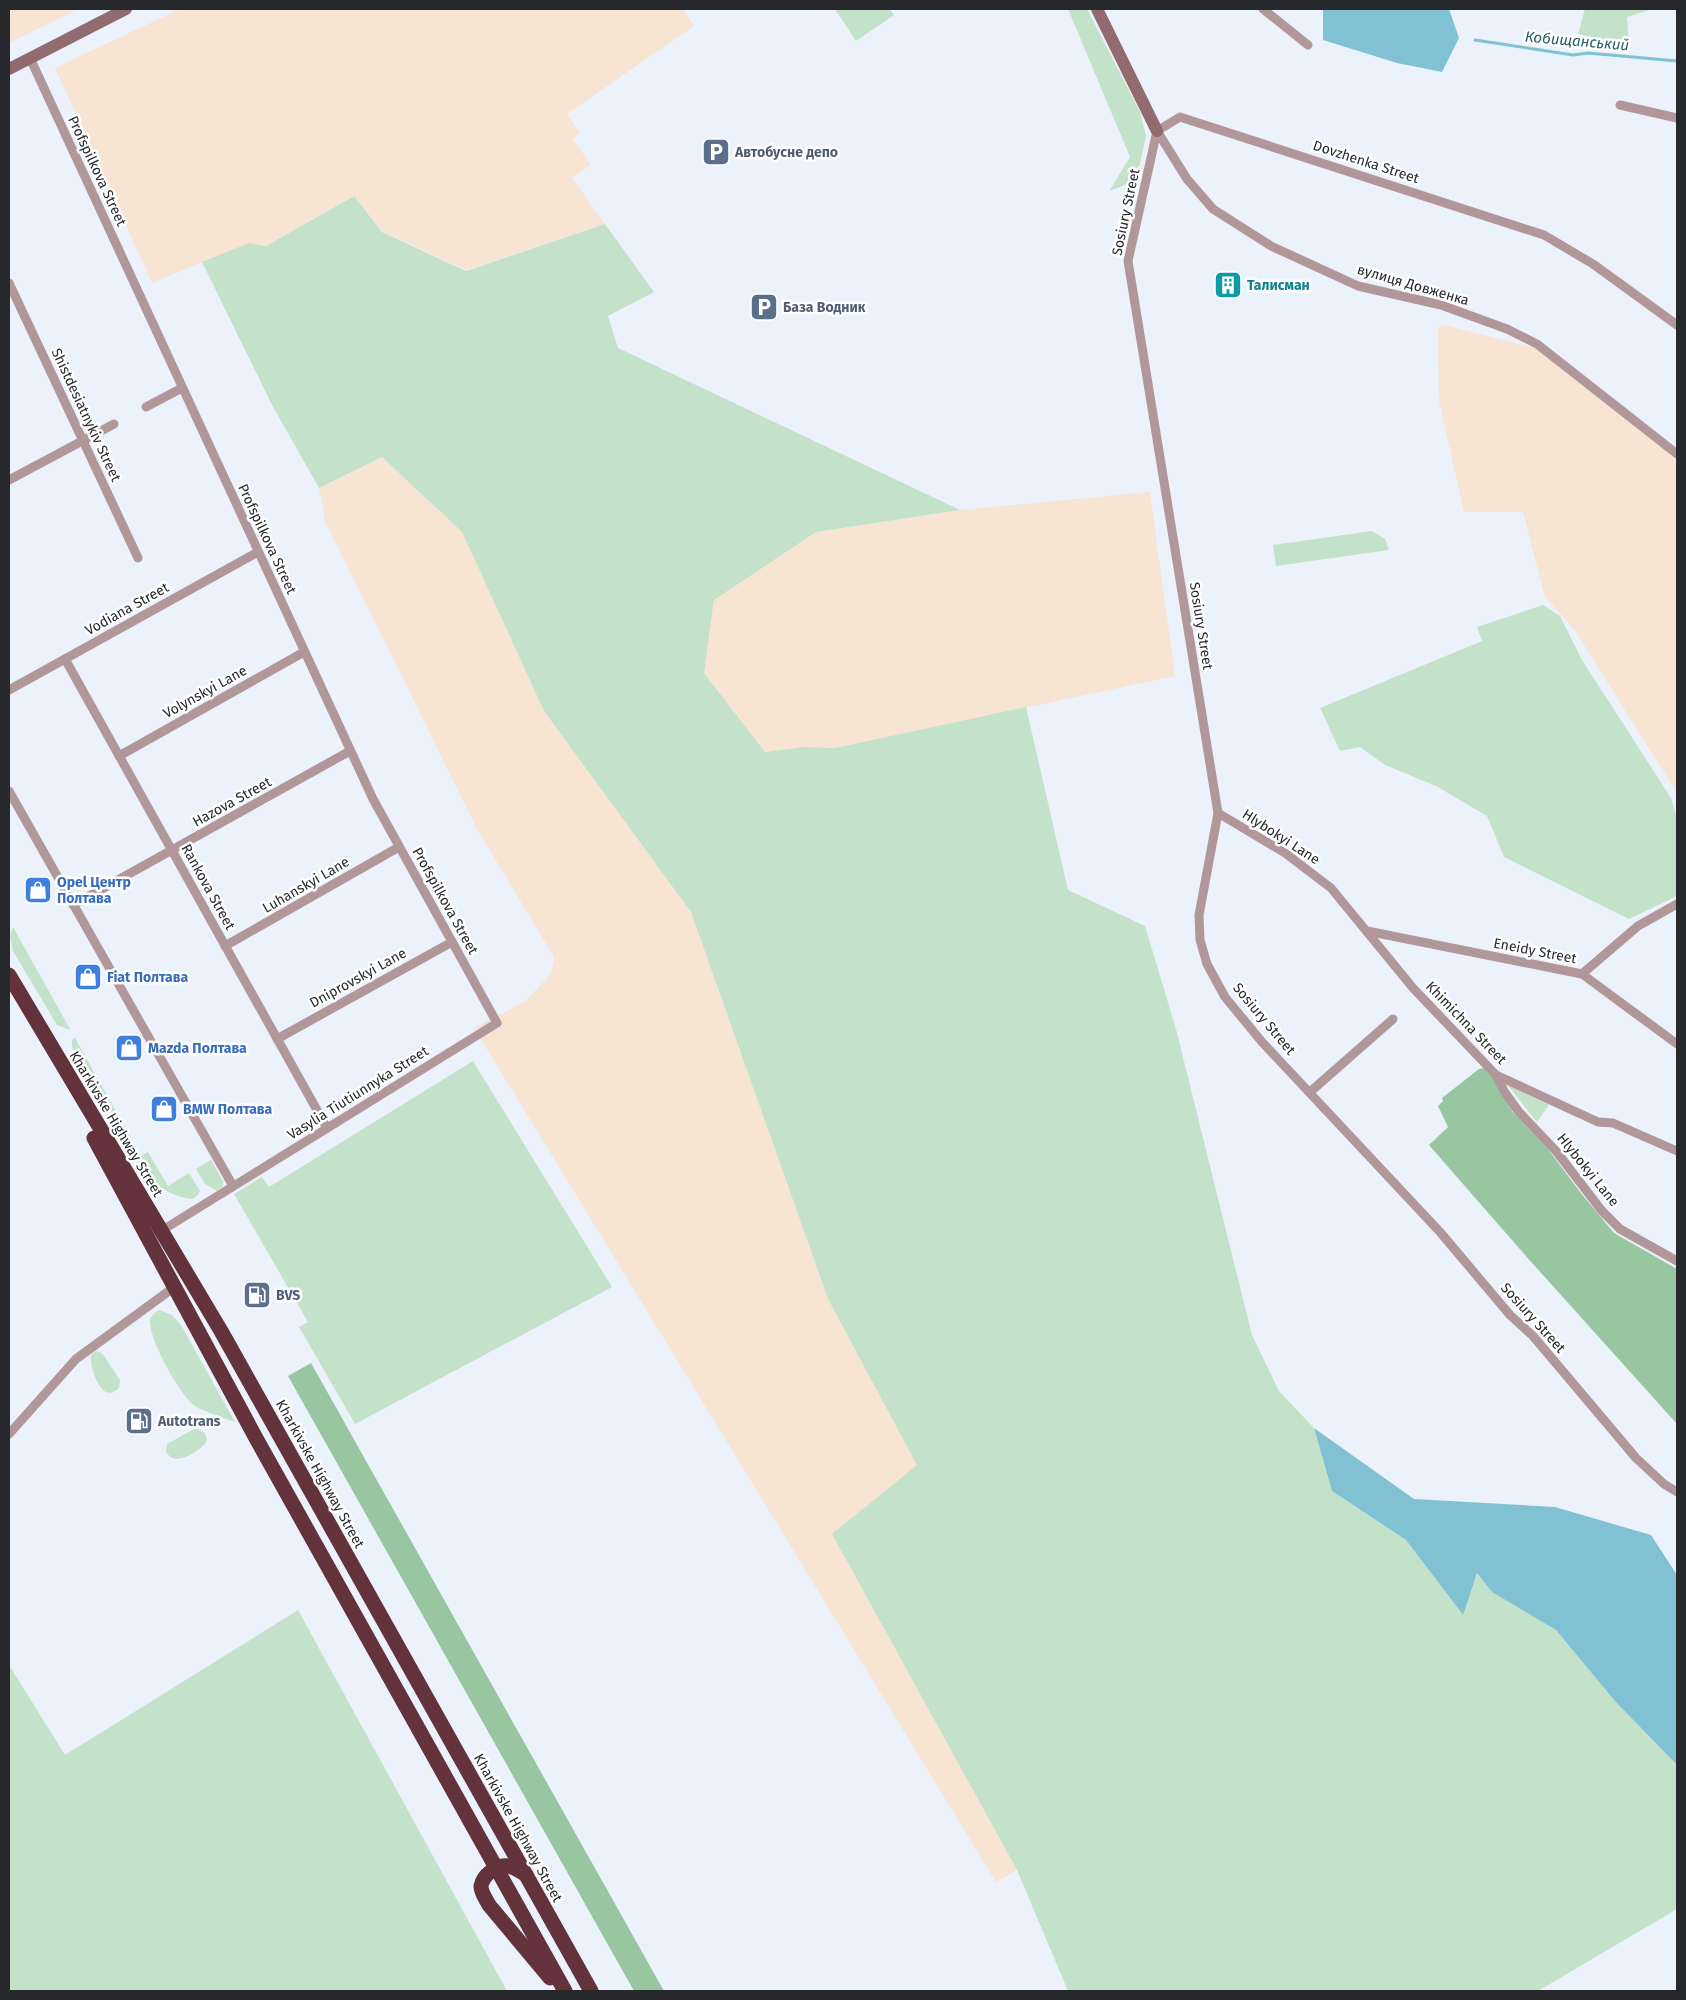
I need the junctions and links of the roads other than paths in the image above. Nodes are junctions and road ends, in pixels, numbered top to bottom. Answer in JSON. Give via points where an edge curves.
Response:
{"nodes":[{"id":1,"x":126,"y":9,"type":"edge"},
{"id":2,"x":1096,"y":9,"type":"edge"},
{"id":3,"x":1263,"y":9,"type":"edge"},
{"id":4,"x":1308,"y":45,"type":"dead end"},
{"id":5,"x":30,"y":58,"type":"junction"},
{"id":6,"x":9,"y":69,"type":"edge"},
{"id":7,"x":1620,"y":105,"type":"dead end"},
{"id":8,"x":1677,"y":118,"type":"edge"},
{"id":9,"x":1157,"y":131,"type":"junction"},
{"id":10,"x":9,"y":283,"type":"edge"},
{"id":11,"x":1677,"y":325,"type":"edge"},
{"id":12,"x":182,"y":388,"type":"junction"},
{"id":13,"x":146,"y":407,"type":"dead end"},
{"id":14,"x":114,"y":424,"type":"dead end"},
{"id":15,"x":83,"y":441,"type":"junction"},
{"id":16,"x":1677,"y":454,"type":"edge"},
{"id":17,"x":9,"y":480,"type":"edge"},
{"id":18,"x":258,"y":552,"type":"junction"},
{"id":19,"x":138,"y":558,"type":"dead end"},
{"id":20,"x":304,"y":652,"type":"junction"},
{"id":21,"x":65,"y":659,"type":"junction"},
{"id":22,"x":9,"y":690,"type":"edge"},
{"id":23,"x":350,"y":751,"type":"junction"},
{"id":24,"x":119,"y":756,"type":"junction"},
{"id":25,"x":9,"y":791,"type":"edge"},
{"id":26,"x":1218,"y":813,"type":"junction"},
{"id":27,"x":399,"y":847,"type":"junction"},
{"id":28,"x":172,"y":851,"type":"junction"},
{"id":29,"x":1677,"y":904,"type":"edge"},
{"id":30,"x":74,"y":905,"type":"junction"},
{"id":31,"x":1367,"y":931,"type":"junction"},
{"id":32,"x":452,"y":942,"type":"junction"},
{"id":33,"x":225,"y":946,"type":"junction"},
{"id":34,"x":1582,"y":974,"type":"junction"},
{"id":35,"x":10,"y":977,"type":"edge"},
{"id":36,"x":1393,"y":1019,"type":"dead end"},
{"id":37,"x":497,"y":1023,"type":"joint"},
{"id":38,"x":277,"y":1039,"type":"junction"},
{"id":39,"x":1677,"y":1044,"type":"edge"},
{"id":40,"x":1496,"y":1075,"type":"junction"},
{"id":41,"x":1310,"y":1092,"type":"junction"},
{"id":42,"x":327,"y":1128,"type":"junction"},
{"id":43,"x":1677,"y":1151,"type":"edge"},
{"id":44,"x":234,"y":1186,"type":"junction"},
{"id":45,"x":161,"y":1231,"type":"junction"},
{"id":46,"x":147,"y":1239,"type":"junction"},
{"id":47,"x":1677,"y":1261,"type":"edge"},
{"id":48,"x":173,"y":1288,"type":"junction"},
{"id":49,"x":9,"y":1434,"type":"edge"},
{"id":50,"x":1677,"y":1492,"type":"edge"},
{"id":51,"x":496,"y":1868,"type":"junction"},
{"id":52,"x":526,"y":1875,"type":"junction"},
{"id":53,"x":560,"y":1991,"type":"edge"},
{"id":54,"x":565,"y":1991,"type":"edge"},
{"id":55,"x":591,"y":1991,"type":"edge"}],
"edges":[{"from":1,"to":5,"type":"street"},
{"from":2,"to":9,"type":"street"},
{"from":3,"to":4,"type":"street"},
{"from":5,"to":6,"type":"street"},
{"from":5,"to":12,"type":"street","name":"Profspilkova Street"},
{"from":7,"to":8,"type":"street"},
{"from":9,"to":11,"type":"street","name":"Dovzhenka Street","via":[[1180,118],[1544,235],[1594,264]]},
{"from":9,"to":16,"type":"street","name":"вулиця Довженка","via":[[1187,179],[1213,209],[1271,246],[1358,286],[1441,305],[1538,344]]},
{"from":9,"to":26,"type":"street","name":"Sosiury Street","via":[[1128,261]]},
{"from":10,"to":15,"type":"street","name":"Shistdesiatnykiv Street"},
{"from":12,"to":13,"type":"street"},
{"from":12,"to":18,"type":"street","name":"Profspilkova Street"},
{"from":14,"to":15,"type":"street"},
{"from":15,"to":17,"type":"street"},
{"from":15,"to":19,"type":"street","name":"Shistdesiatnykiv Street"},
{"from":18,"to":20,"type":"street","name":"Profspilkova Street"},
{"from":18,"to":21,"type":"street","name":"Vodiana Street"},
{"from":20,"to":23,"type":"street","name":"Profspilkova Street"},
{"from":20,"to":24,"type":"street","name":"Volynskyi Lane"},
{"from":21,"to":22,"type":"street","name":"Vodiana Street"},
{"from":21,"to":24,"type":"street","name":"Rankova Street"},
{"from":23,"to":27,"type":"street","name":"Profspilkova Street"},
{"from":23,"to":28,"type":"street","name":"Hazova Street"},
{"from":24,"to":28,"type":"street","name":"Rankova Street"},
{"from":25,"to":30,"type":"street"},
{"from":26,"to":31,"type":"street","name":"Hlybokyi Lane","via":[[1285,853],[1331,888]]},
{"from":26,"to":41,"type":"street","name":"Sosiury Street","via":[[1199,915],[1200,940],[1207,964],[1225,998]]},
{"from":27,"to":32,"type":"street","name":"Profspilkova Street"},
{"from":27,"to":33,"type":"street","name":"Luhanskyi Lane"},
{"from":28,"to":30,"type":"street","name":"Hazova Street"},
{"from":28,"to":33,"type":"street","name":"Rankova Street"},
{"from":29,"to":34,"type":"street","via":[[1638,926]]},
{"from":30,"to":44,"type":"street"},
{"from":31,"to":34,"type":"street","name":"Eneidy Street"},
{"from":31,"to":40,"type":"street","name":"Khimichna Street","via":[[1413,988]]},
{"from":32,"to":37,"type":"street","name":"Profspilkova Street"},
{"from":32,"to":38,"type":"street","name":"Dniprovskyi Lane"},
{"from":33,"to":38,"type":"street","name":"Rankova Street"},
{"from":34,"to":39,"type":"street","name":"Eneidy Street"},
{"from":35,"to":45,"type":"highway","name":"Kharkivske Highway Street"},
{"from":35,"to":46,"type":"highway","name":"Kharkivske Highway Street"},
{"from":36,"to":41,"type":"street"},
{"from":37,"to":42,"type":"street","name":"Vasylia Tiutiunnyka Street"},
{"from":38,"to":42,"type":"street","name":"Rankova Street"},
{"from":40,"to":43,"type":"street","name":"Khimichna Street","via":[[1598,1122],[1613,1123]]},
{"from":40,"to":47,"type":"street","name":"Hlybokyi Lane","via":[[1519,1112],[1556,1151],[1602,1211],[1620,1229]]},
{"from":41,"to":50,"type":"street","name":"Sosiury Street","via":[[1440,1232],[1510,1315],[1533,1336],[1636,1458]]},
{"from":42,"to":44,"type":"street","name":"Vasylia Tiutiunnyka Street"},
{"from":44,"to":45,"type":"street","name":"Vasylia Tiutiunnyka Street"},
{"from":45,"to":46,"type":"highway"},
{"from":45,"to":52,"type":"highway","name":"Kharkivske Highway Street"},
{"from":46,"to":48,"type":"highway","name":"Kharkivske Highway Street"},
{"from":48,"to":49,"type":"street","via":[[76,1359]]},
{"from":48,"to":51,"type":"highway","name":"Kharkivske Highway Street"},
{"from":51,"to":52,"type":"highway","via":[[509,1866]]},
{"from":51,"to":53,"type":"highway","via":[[484,1879],[483,1895]]},
{"from":51,"to":54,"type":"highway","name":"Kharkivske Highway Street"},
{"from":52,"to":55,"type":"highway","name":"Kharkivske Highway Street"}]}
